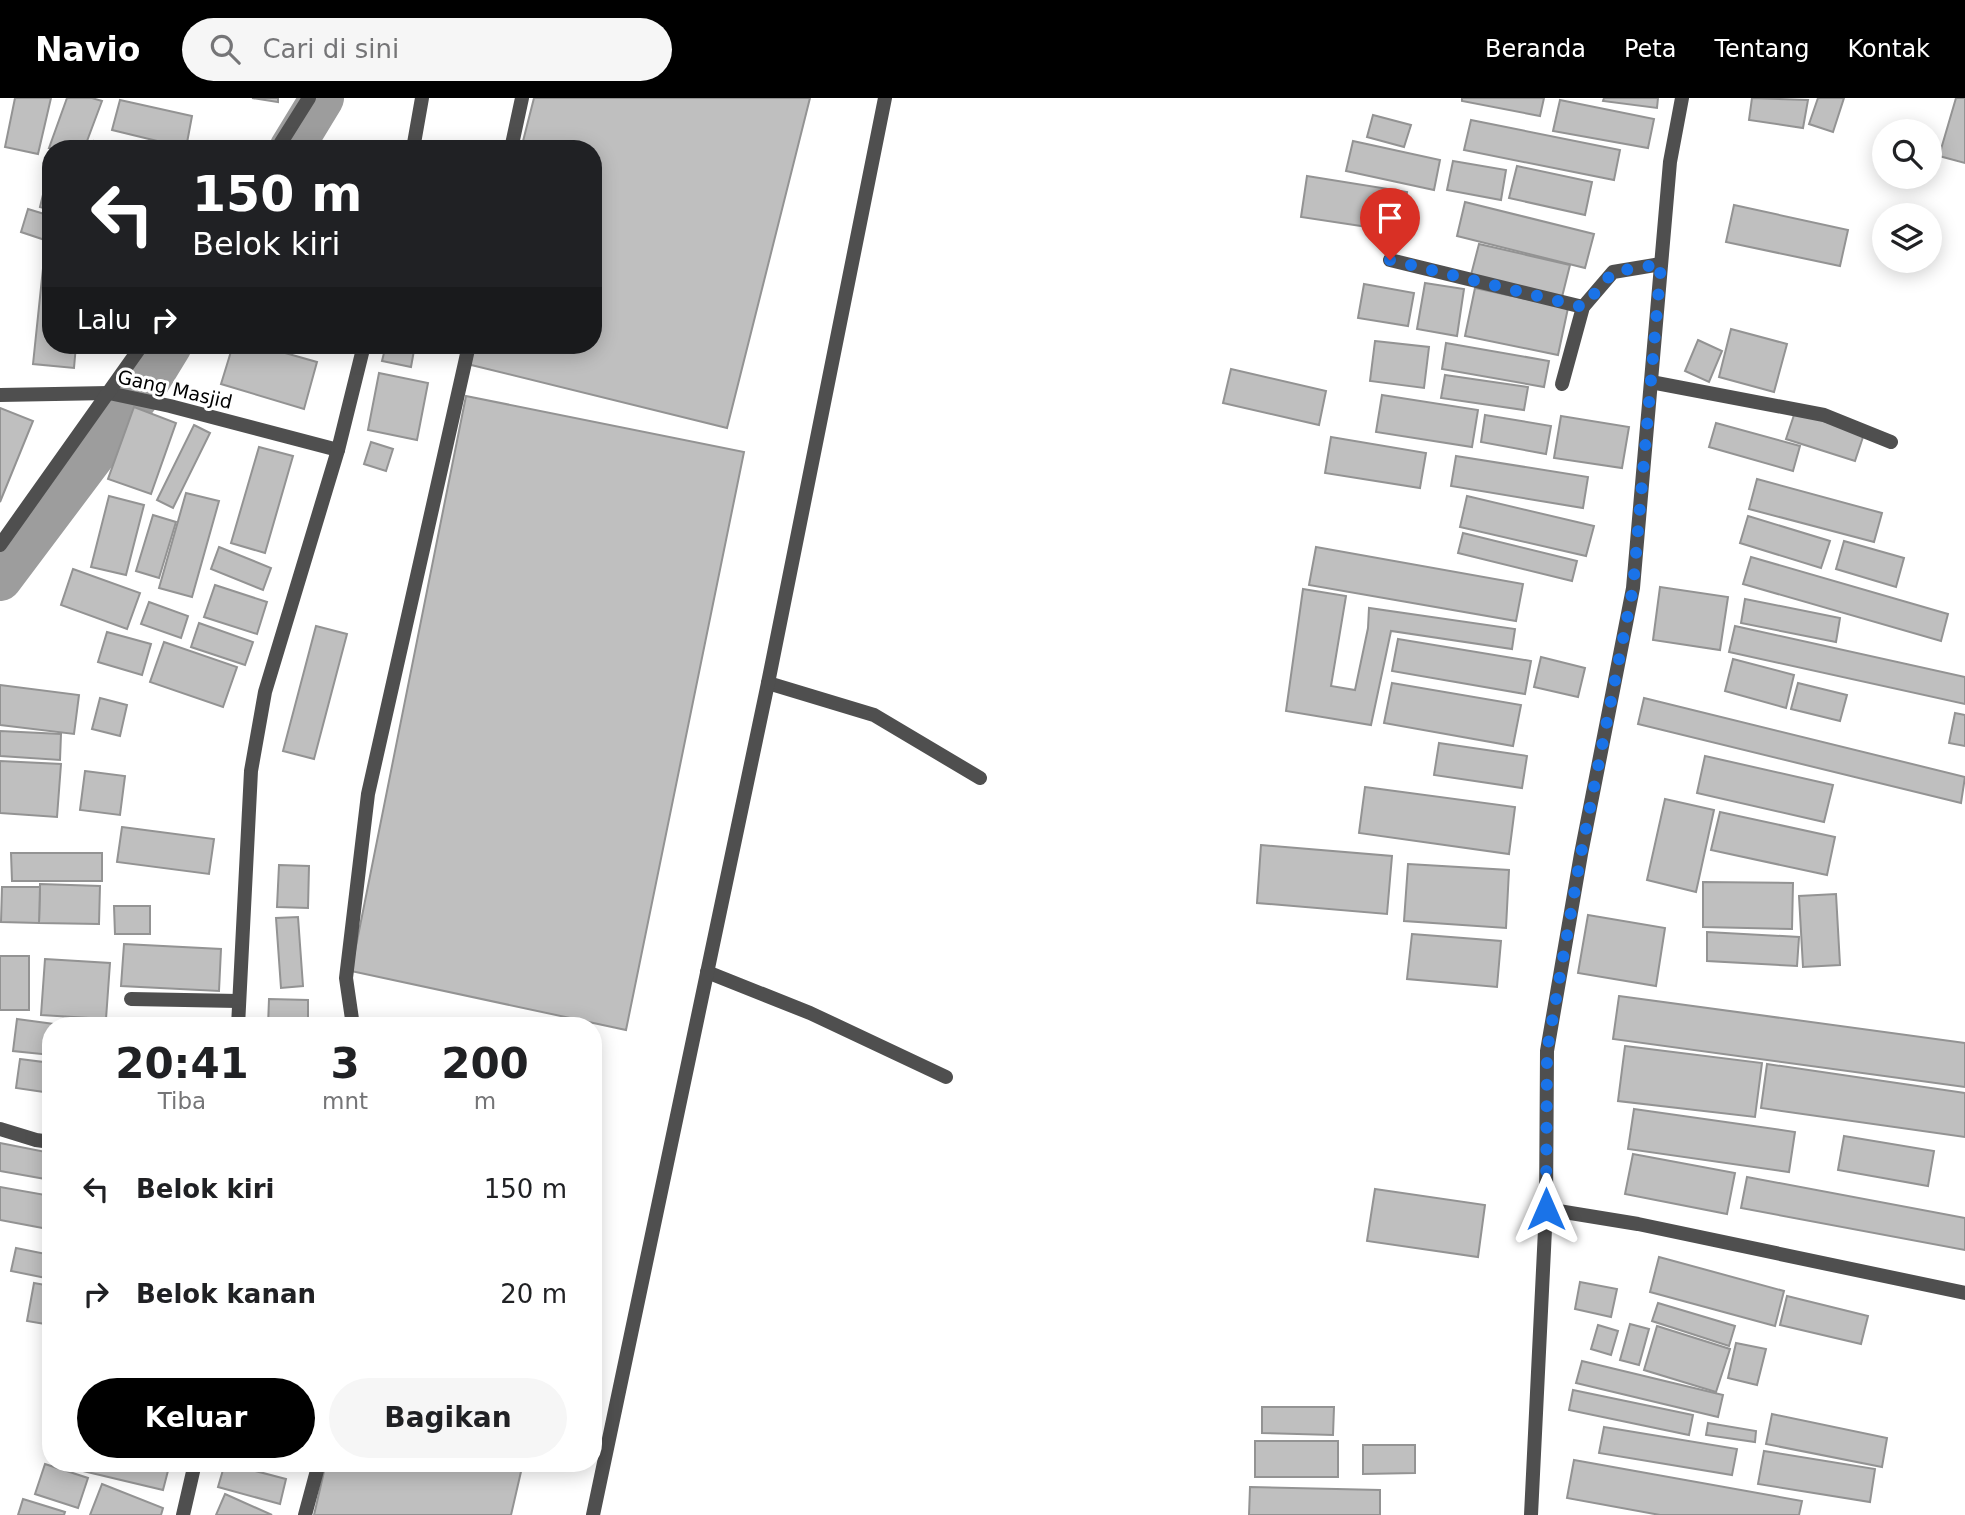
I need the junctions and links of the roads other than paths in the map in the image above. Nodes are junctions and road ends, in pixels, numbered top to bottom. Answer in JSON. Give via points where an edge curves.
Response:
{"nodes":[{"id":1,"x":309,"y":98,"type":"edge"},
{"id":2,"x":422,"y":98,"type":"edge"},
{"id":3,"x":522,"y":98,"type":"edge"},
{"id":4,"x":886,"y":98,"type":"edge"},
{"id":5,"x":1682,"y":98,"type":"edge"},
{"id":6,"x":283,"y":140,"type":"edge"},
{"id":7,"x":415,"y":140,"type":"edge"},
{"id":8,"x":513,"y":140,"type":"edge"},
{"id":9,"x":1390,"y":260,"type":"dead end"},
{"id":10,"x":1661,"y":264,"type":"junction"},
{"id":11,"x":1583,"y":307,"type":"junction"},
{"id":12,"x":137,"y":354,"type":"edge"},
{"id":13,"x":362,"y":354,"type":"edge"},
{"id":14,"x":467,"y":354,"type":"edge"},
{"id":15,"x":1651,"y":382,"type":"junction"},
{"id":16,"x":1562,"y":384,"type":"dead end"},
{"id":17,"x":113,"y":394,"type":"junction"},
{"id":18,"x":0,"y":395,"type":"edge"},
{"id":19,"x":1891,"y":442,"type":"dead end"},
{"id":20,"x":338,"y":450,"type":"junction"},
{"id":21,"x":0,"y":545,"type":"edge"},
{"id":22,"x":768,"y":683,"type":"junction"},
{"id":23,"x":981,"y":778,"type":"dead end"},
{"id":24,"x":707,"y":972,"type":"junction"},
{"id":25,"x":131,"y":999,"type":"dead end"},
{"id":26,"x":238,"y":1001,"type":"junction"},
{"id":27,"x":238,"y":1017,"type":"edge"},
{"id":28,"x":352,"y":1017,"type":"edge"},
{"id":29,"x":946,"y":1077,"type":"dead end"},
{"id":30,"x":0,"y":1129,"type":"edge"},
{"id":31,"x":42,"y":1141,"type":"edge"},
{"id":32,"x":1546,"y":1209,"type":"junction"},
{"id":33,"x":1965,"y":1293,"type":"edge"},
{"id":34,"x":193,"y":1472,"type":"edge"},
{"id":35,"x":317,"y":1472,"type":"edge"},
{"id":36,"x":183,"y":1515,"type":"edge"},
{"id":37,"x":305,"y":1515,"type":"edge"},
{"id":38,"x":593,"y":1515,"type":"edge"},
{"id":39,"x":1531,"y":1515,"type":"edge"}],
"edges":[{"from":1,"to":6,"type":"street"},
{"from":2,"to":7,"type":"street"},
{"from":3,"to":8,"type":"street"},
{"from":4,"to":22,"type":"street"},
{"from":5,"to":10,"type":"street","via":[[1670,162]]},
{"from":9,"to":11,"type":"street"},
{"from":10,"to":11,"type":"street","via":[[1613,272]]},
{"from":10,"to":15,"type":"street"},
{"from":11,"to":16,"type":"street"},
{"from":12,"to":17,"type":"street"},
{"from":13,"to":20,"type":"street"},
{"from":14,"to":28,"type":"street","via":[[368,794],[346,978]]},
{"from":15,"to":19,"type":"street","via":[[1824,415]]},
{"from":15,"to":32,"type":"street","via":[[1633,588],[1547,1051]]},
{"from":17,"to":18,"type":"street","name":"Gang Masjid"},
{"from":17,"to":20,"type":"street","name":"Gang Masjid"},
{"from":17,"to":21,"type":"street"},
{"from":20,"to":26,"type":"street","via":[[265,692],[251,771]]},
{"from":22,"to":23,"type":"street","via":[[874,715]]},
{"from":22,"to":24,"type":"street"},
{"from":24,"to":29,"type":"street","via":[[810,1013]]},
{"from":24,"to":38,"type":"street"},
{"from":25,"to":26,"type":"street"},
{"from":26,"to":27,"type":"street"},
{"from":30,"to":31,"type":"street"},
{"from":32,"to":33,"type":"street"},
{"from":32,"to":39,"type":"street"},
{"from":34,"to":36,"type":"street"},
{"from":35,"to":37,"type":"street"}]}
